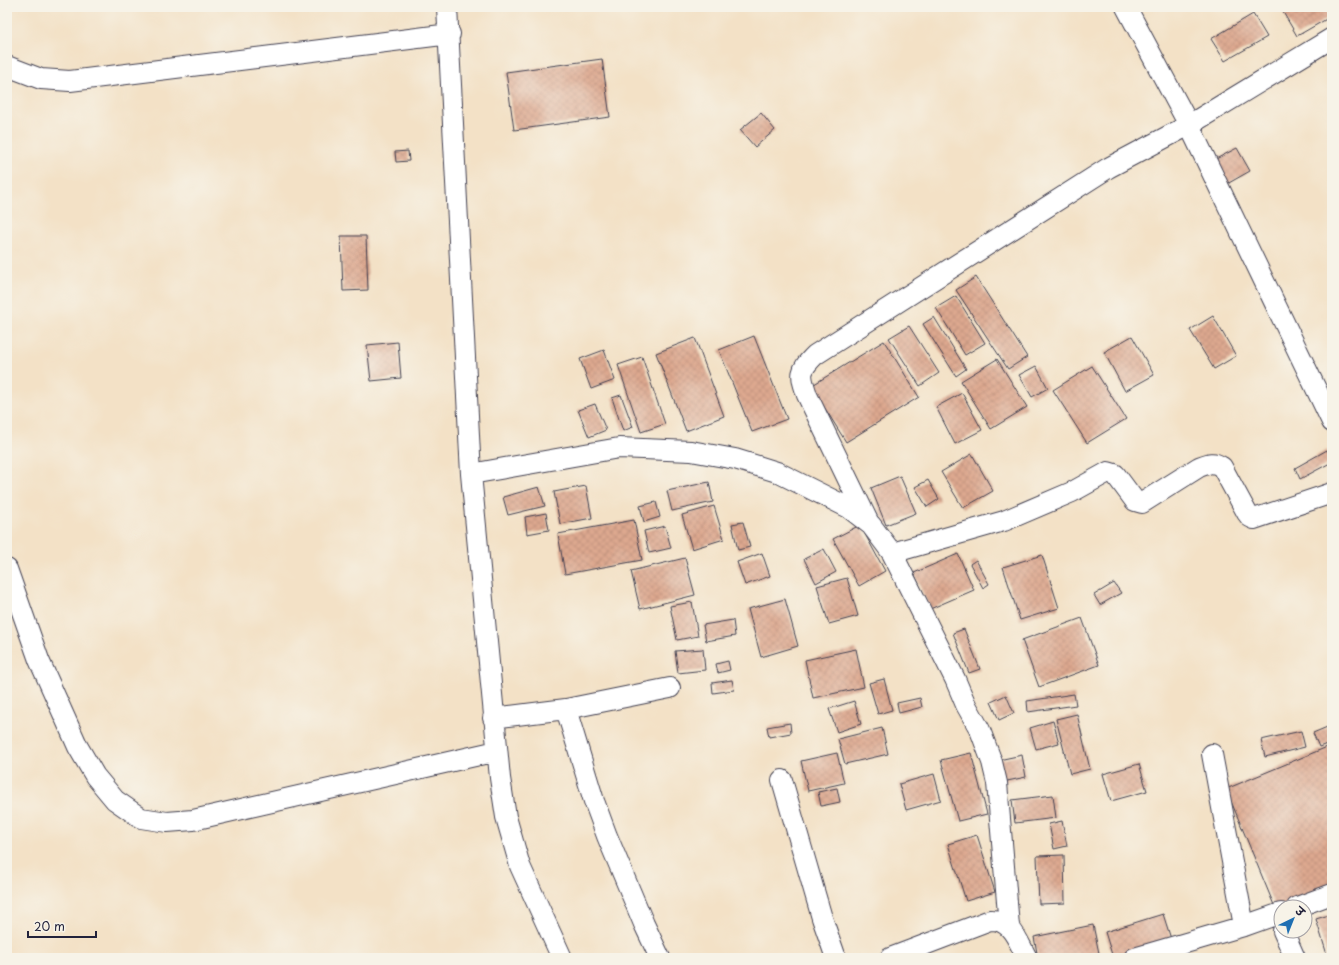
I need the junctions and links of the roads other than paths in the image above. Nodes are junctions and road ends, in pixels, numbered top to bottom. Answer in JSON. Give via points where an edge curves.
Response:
{"nodes":[{"id":1,"x":447,"y":7,"type":"edge"},
{"id":2,"x":1126,"y":7,"type":"edge"},
{"id":3,"x":450,"y":34,"type":"junction"},
{"id":4,"x":1332,"y":38,"type":"edge"},
{"id":5,"x":7,"y":66,"type":"edge"},
{"id":6,"x":1189,"y":125,"type":"junction"},
{"id":7,"x":1327,"y":400,"type":"edge"},
{"id":8,"x":1332,"y":422,"type":"edge"},
{"id":9,"x":471,"y":474,"type":"junction"},
{"id":10,"x":1332,"y":493,"type":"edge"},
{"id":11,"x":871,"y":526,"type":"junction"},
{"id":12,"x":892,"y":553,"type":"junction"},
{"id":13,"x":7,"y":569,"type":"edge"},
{"id":14,"x":670,"y":688,"type":"dead end"},
{"id":15,"x":566,"y":709,"type":"junction"},
{"id":16,"x":493,"y":718,"type":"junction"},
{"id":17,"x":497,"y":751,"type":"junction"},
{"id":18,"x":1212,"y":754,"type":"dead end"},
{"id":19,"x":782,"y":780,"type":"dead end"},
{"id":20,"x":1332,"y":894,"type":"edge"},
{"id":21,"x":1313,"y":901,"type":"edge"},
{"id":22,"x":1273,"y":923,"type":"edge"},
{"id":23,"x":1009,"y":926,"type":"junction"},
{"id":24,"x":1244,"y":926,"type":"junction"},
{"id":25,"x":1287,"y":939,"type":"edge"},
{"id":26,"x":562,"y":958,"type":"edge"},
{"id":27,"x":660,"y":958,"type":"edge"},
{"id":28,"x":836,"y":958,"type":"edge"},
{"id":29,"x":890,"y":958,"type":"edge"},
{"id":30,"x":1027,"y":958,"type":"edge"},
{"id":31,"x":1134,"y":958,"type":"edge"},
{"id":32,"x":1295,"y":958,"type":"edge"}],
"edges":[{"from":1,"to":3,"type":"street"},
{"from":2,"to":6,"type":"street"},
{"from":3,"to":5,"type":"street","via":[[70,81],[41,79]]},
{"from":3,"to":9,"type":"street"},
{"from":4,"to":6,"type":"street"},
{"from":6,"to":7,"type":"street"},
{"from":6,"to":11,"type":"street","via":[[1108,168],[821,351],[805,365],[802,378],[807,395]]},
{"from":7,"to":8,"type":"street"},
{"from":9,"to":11,"type":"street","via":[[619,448],[690,451],[735,459],[777,472],[849,508]]},
{"from":9,"to":16,"type":"street"},
{"from":10,"to":12,"type":"street","via":[[1254,519],[1246,512],[1222,467],[1216,464],[1209,463],[1200,467],[1142,503],[1135,501],[1115,474],[1108,472],[1072,492],[1004,521]]},
{"from":11,"to":12,"type":"street"},
{"from":12,"to":23,"type":"street","via":[[956,679],[992,762],[997,783]]},
{"from":13,"to":17,"type":"street","via":[[39,660],[94,776],[116,800],[141,818],[167,822],[193,820]]},
{"from":14,"to":15,"type":"street"},
{"from":15,"to":16,"type":"street"},
{"from":15,"to":27,"type":"street","via":[[607,836]]},
{"from":16,"to":17,"type":"street"},
{"from":17,"to":26,"type":"street","via":[[506,817],[520,866]]},
{"from":18,"to":24,"type":"street"},
{"from":19,"to":28,"type":"street"},
{"from":20,"to":21,"type":"street"},
{"from":22,"to":24,"type":"street"},
{"from":23,"to":29,"type":"street","via":[[1002,921],[990,920]]},
{"from":23,"to":30,"type":"street"},
{"from":24,"to":31,"type":"street"},
{"from":25,"to":32,"type":"street"}]}
